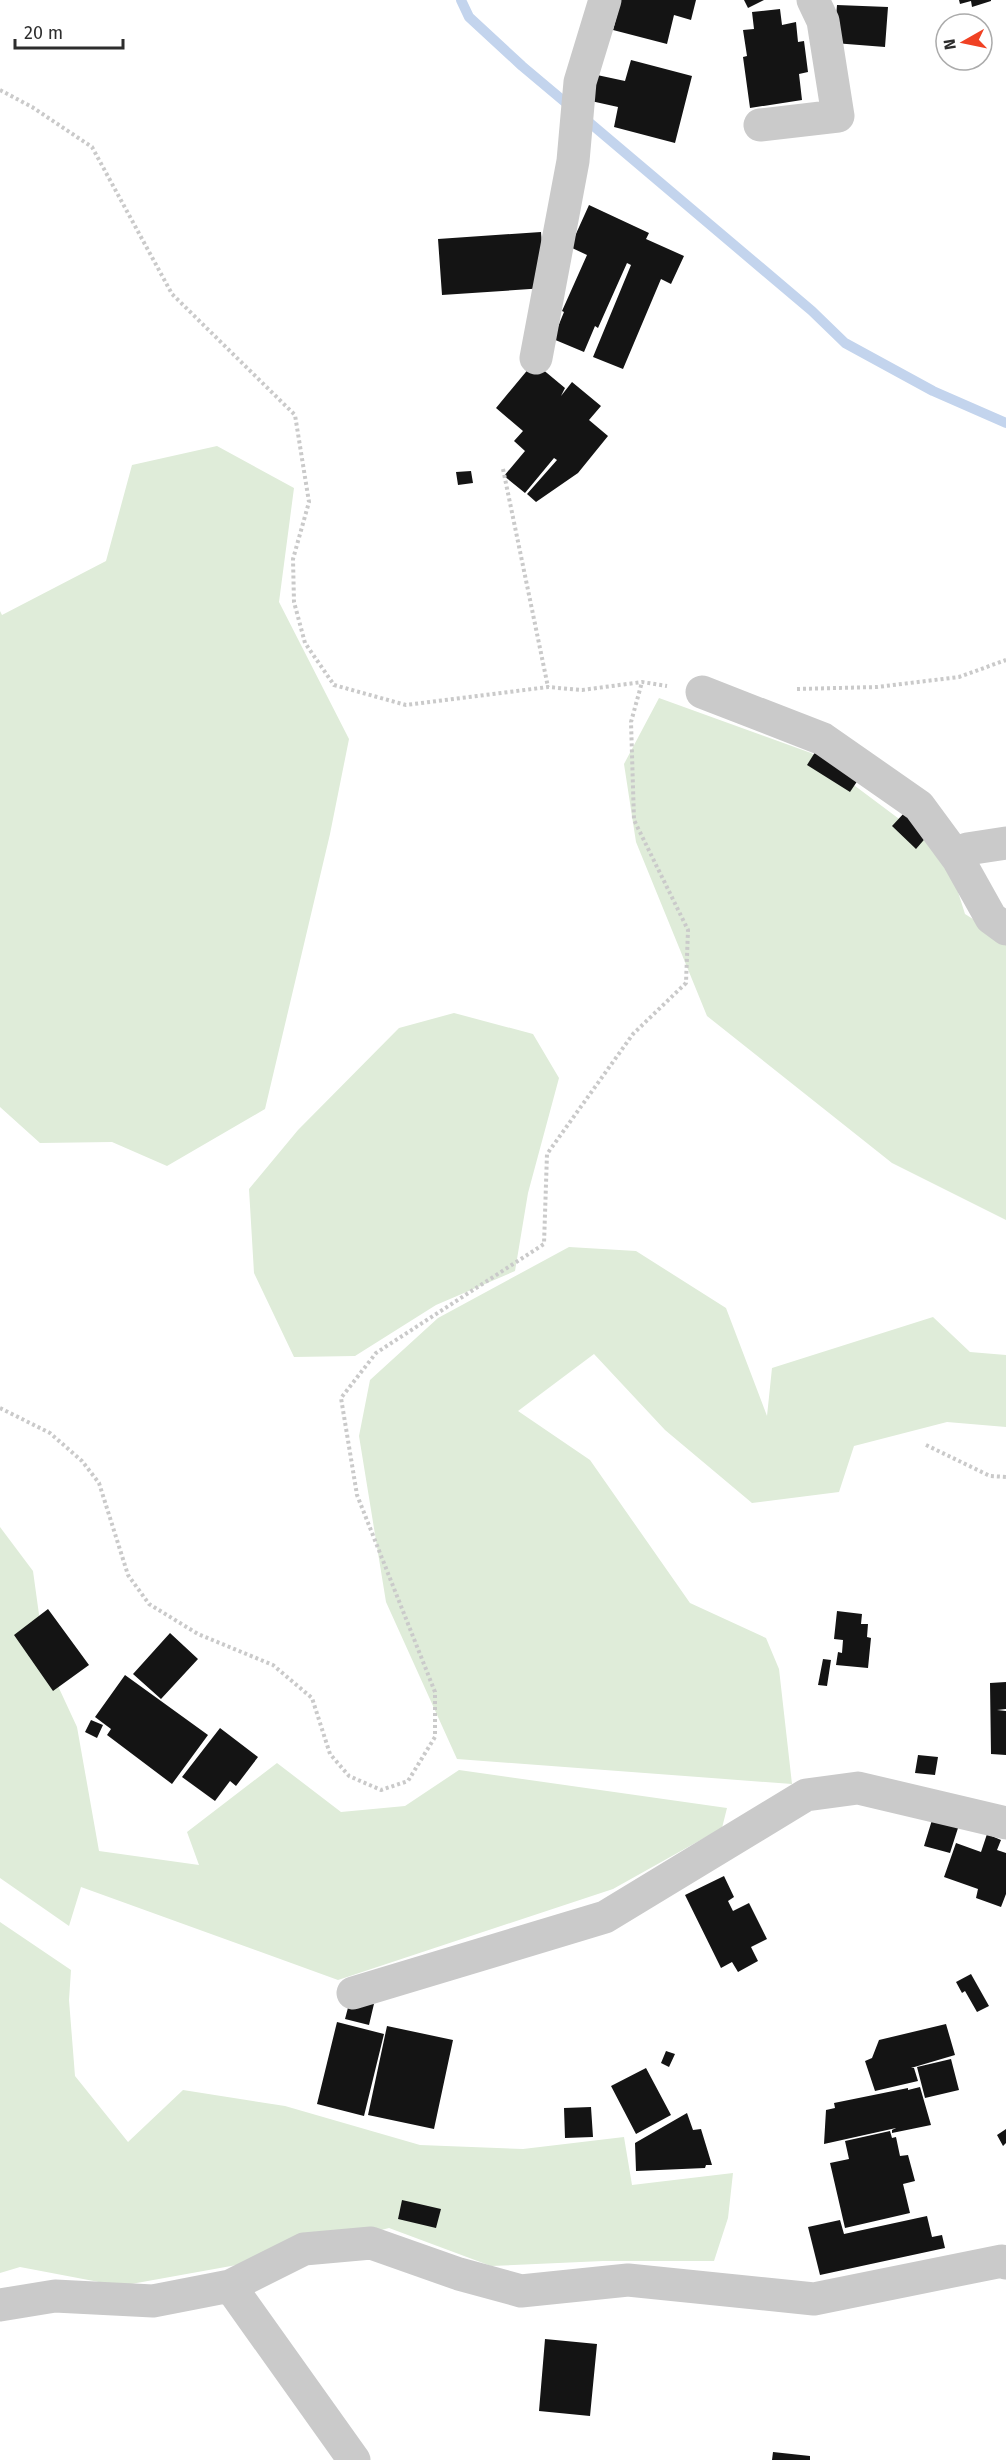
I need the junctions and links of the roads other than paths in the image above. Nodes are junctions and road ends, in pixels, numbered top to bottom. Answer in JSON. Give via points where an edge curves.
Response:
{"nodes":[{"id":1,"x":604,"y":0,"type":"edge"},
{"id":2,"x":813,"y":0,"type":"edge"},
{"id":3,"x":759,"y":125,"type":"dead end"},
{"id":4,"x":536,"y":358,"type":"dead end"},
{"id":5,"x":702,"y":692,"type":"road end"},
{"id":6,"x":1006,"y":843,"type":"edge"},
{"id":7,"x":958,"y":859,"type":"junction"},
{"id":8,"x":1006,"y":929,"type":"edge"},
{"id":9,"x":1006,"y":1823,"type":"edge"},
{"id":10,"x":353,"y":1993,"type":"dead end"},
{"id":11,"x":1006,"y":2263,"type":"edge"},
{"id":12,"x":231,"y":2286,"type":"junction"},
{"id":13,"x":0,"y":2305,"type":"edge"},
{"id":14,"x":354,"y":2460,"type":"edge"}],
"edges":[{"from":1,"to":4,"type":"street","via":[[580,82],[573,161]]},
{"from":2,"to":3,"type":"street","via":[[823,21],[838,116]]},
{"from":5,"to":7,"type":"street","via":[[822,739],[919,806]]},
{"from":6,"to":7,"type":"street","via":[[967,849]]},
{"from":7,"to":8,"type":"street","via":[[991,918]]},
{"from":9,"to":10,"type":"street","via":[[858,1788],[806,1795],[605,1917]]},
{"from":11,"to":12,"type":"street","via":[[814,2300],[628,2280],[521,2291],[370,2243],[304,2249]]},
{"from":12,"to":13,"type":"street","via":[[153,2301],[55,2296]]},
{"from":12,"to":14,"type":"street"}]}
